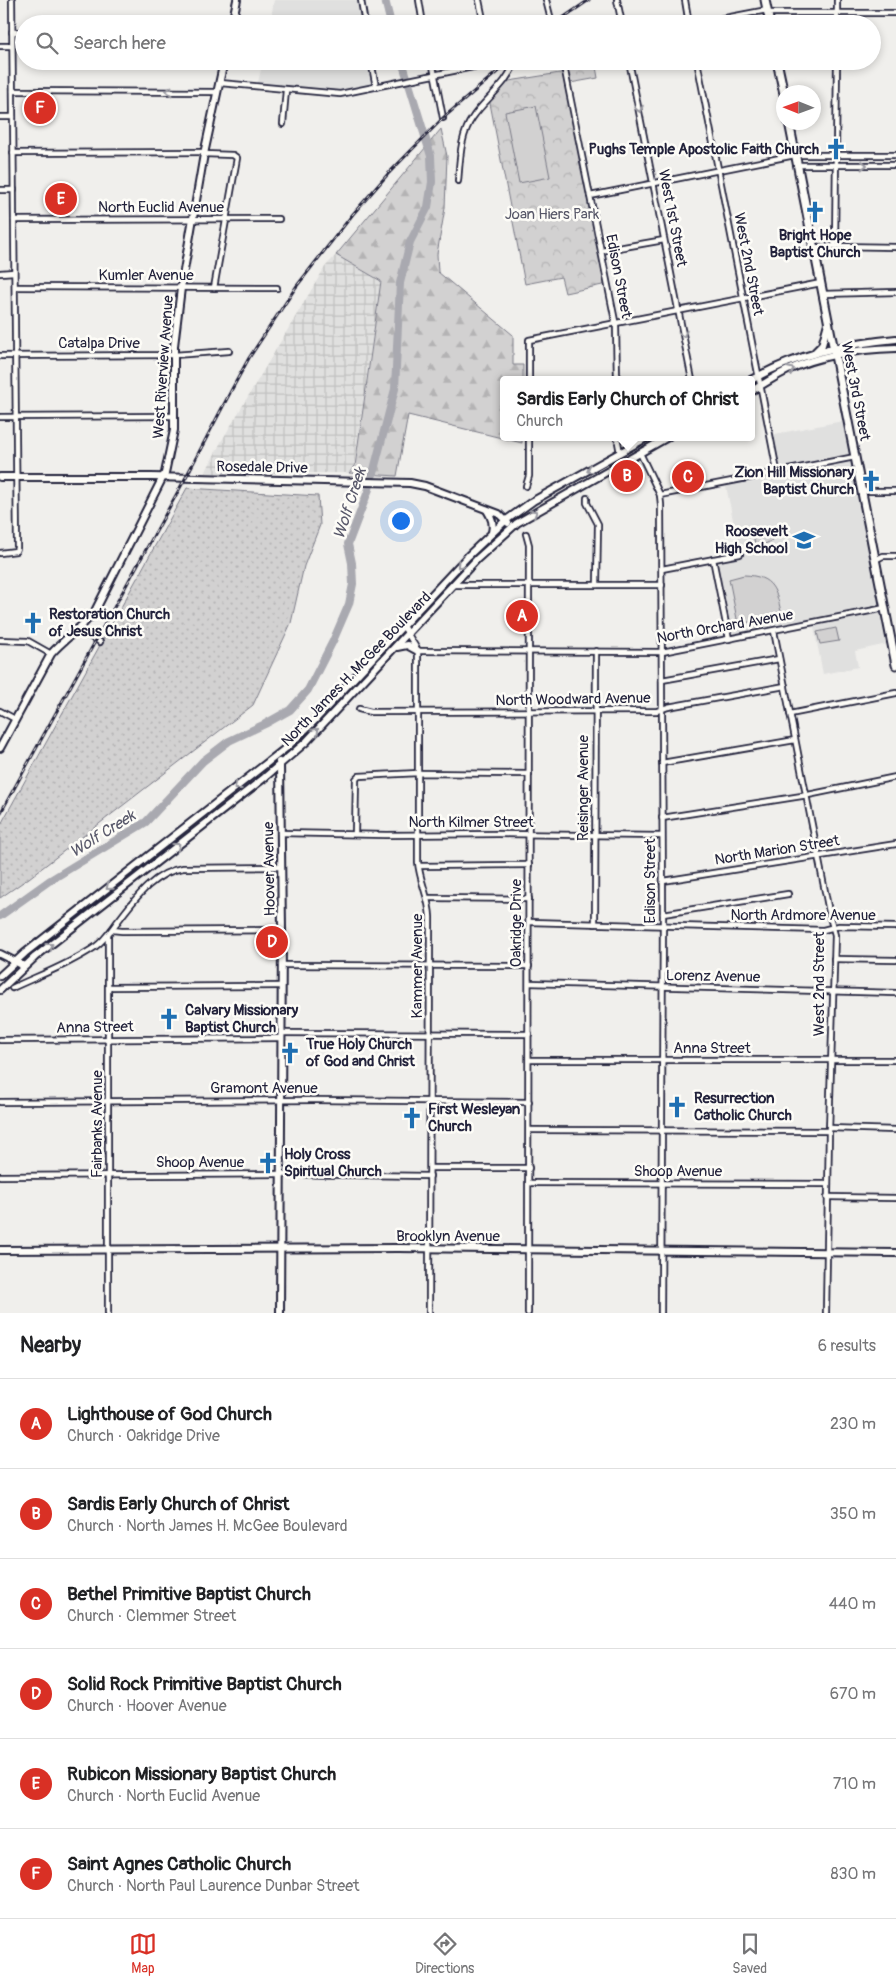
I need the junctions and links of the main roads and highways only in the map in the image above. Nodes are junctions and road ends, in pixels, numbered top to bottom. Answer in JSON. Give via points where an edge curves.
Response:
{"nodes":[{"id":1,"x":765,"y":0,"type":"edge"},
{"id":2,"x":768,"y":15,"type":"edge"},
{"id":3,"x":779,"y":70,"type":"edge"},
{"id":4,"x":782,"y":85,"type":"edge"},
{"id":5,"x":791,"y":130,"type":"edge"},
{"id":6,"x":892,"y":628,"type":"edge"},
{"id":7,"x":896,"y":665,"type":"edge"}],
"edges":[{"from":1,"to":2,"type":"main road"},
{"from":3,"to":4,"type":"main road"},
{"from":5,"to":6,"type":"main road","name":"West 3rd Street","via":[[875,560]]},
{"from":6,"to":7,"type":"main road","name":"West 3rd Street"}]}
